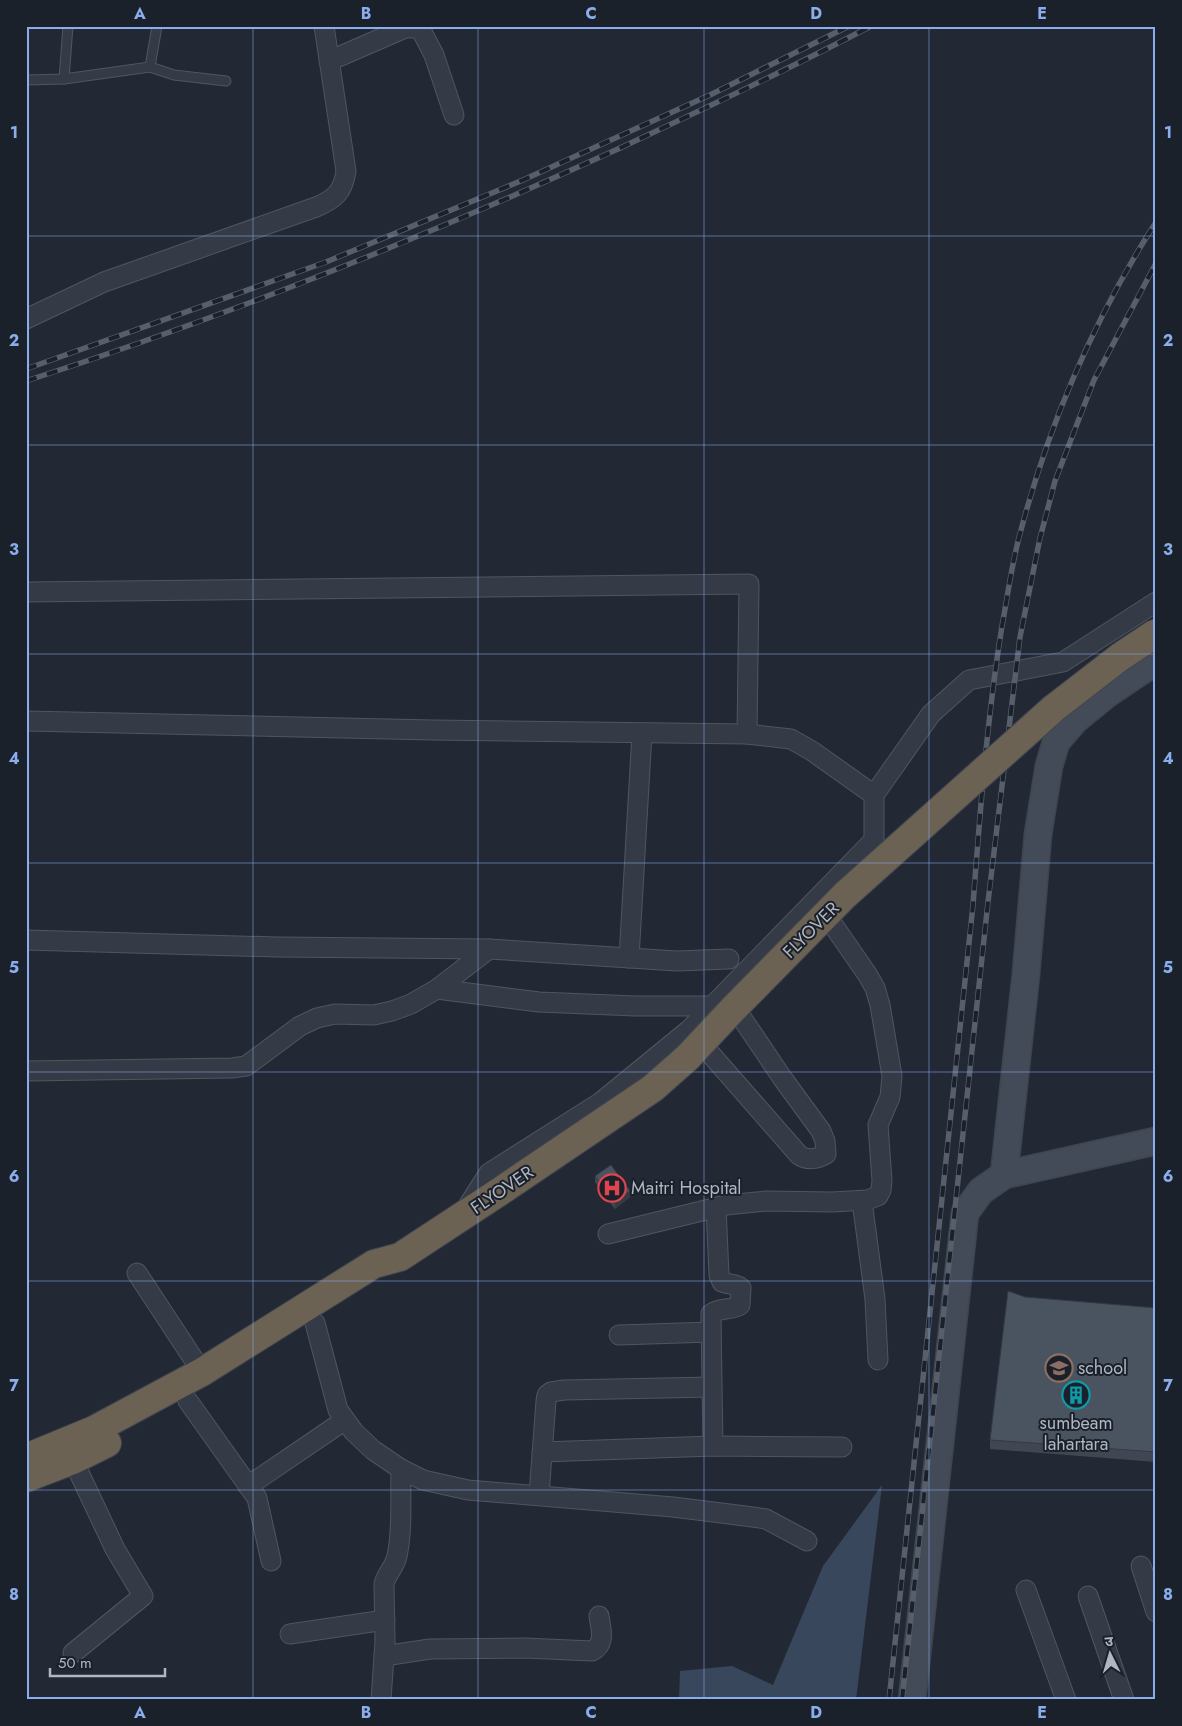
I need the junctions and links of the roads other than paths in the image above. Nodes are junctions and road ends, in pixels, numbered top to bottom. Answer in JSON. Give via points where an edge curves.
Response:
{"nodes":[{"id":1,"x":68,"y":26,"type":"edge"},
{"id":2,"x":157,"y":26,"type":"edge"},
{"id":3,"x":324,"y":26,"type":"edge"},
{"id":4,"x":329,"y":61,"type":"junction"},
{"id":5,"x":150,"y":67,"type":"junction"},
{"id":6,"x":64,"y":79,"type":"junction"},
{"id":7,"x":26,"y":80,"type":"edge"},
{"id":8,"x":226,"y":81,"type":"dead end"},
{"id":9,"x":454,"y":115,"type":"dead end"},
{"id":10,"x":26,"y":319,"type":"edge"},
{"id":11,"x":26,"y":592,"type":"edge"},
{"id":12,"x":1156,"y":602,"type":"edge"},
{"id":13,"x":1156,"y":633,"type":"edge"},
{"id":14,"x":1096,"y":641,"type":"junction"},
{"id":15,"x":1156,"y":661,"type":"edge"},
{"id":16,"x":1122,"y":684,"type":"junction"},
{"id":17,"x":26,"y":721,"type":"edge"},
{"id":18,"x":642,"y":733,"type":"junction"},
{"id":19,"x":747,"y":734,"type":"junction"},
{"id":20,"x":874,"y":795,"type":"junction"},
{"id":21,"x":815,"y":899,"type":"junction"},
{"id":22,"x":26,"y":940,"type":"edge"},
{"id":23,"x":489,"y":949,"type":"junction"},
{"id":24,"x":629,"y":958,"type":"junction"},
{"id":25,"x":729,"y":959,"type":"dead end"},
{"id":26,"x":437,"y":989,"type":"junction"},
{"id":27,"x":719,"y":999,"type":"junction"},
{"id":28,"x":689,"y":1030,"type":"junction"},
{"id":29,"x":26,"y":1070,"type":"edge"},
{"id":30,"x":1156,"y":1141,"type":"edge"},
{"id":31,"x":1004,"y":1176,"type":"junction"},
{"id":32,"x":862,"y":1201,"type":"junction"},
{"id":33,"x":716,"y":1207,"type":"junction"},
{"id":34,"x":460,"y":1218,"type":"junction"},
{"id":35,"x":608,"y":1234,"type":"dead end"},
{"id":36,"x":400,"y":1257,"type":"junction"},
{"id":37,"x":137,"y":1273,"type":"dead end"},
{"id":38,"x":315,"y":1323,"type":"junction"},
{"id":39,"x":711,"y":1332,"type":"junction"},
{"id":40,"x":619,"y":1334,"type":"dead end"},
{"id":41,"x":878,"y":1360,"type":"dead end"},
{"id":42,"x":202,"y":1372,"type":"junction"},
{"id":43,"x":712,"y":1387,"type":"junction"},
{"id":44,"x":188,"y":1401,"type":"junction"},
{"id":45,"x":345,"y":1420,"type":"junction"},
{"id":46,"x":713,"y":1446,"type":"junction"},
{"id":47,"x":842,"y":1447,"type":"dead end"},
{"id":48,"x":542,"y":1452,"type":"junction"},
{"id":49,"x":26,"y":1458,"type":"edge"},
{"id":50,"x":73,"y":1460,"type":"junction"},
{"id":51,"x":401,"y":1469,"type":"junction"},
{"id":52,"x":26,"y":1478,"type":"edge"},
{"id":53,"x":248,"y":1486,"type":"junction"},
{"id":54,"x":539,"y":1495,"type":"junction"},
{"id":55,"x":807,"y":1541,"type":"dead end"},
{"id":56,"x":271,"y":1561,"type":"dead end"},
{"id":57,"x":1141,"y":1566,"type":"dead end"},
{"id":58,"x":1026,"y":1590,"type":"dead end"},
{"id":59,"x":1088,"y":1596,"type":"dead end"},
{"id":60,"x":1156,"y":1612,"type":"edge"},
{"id":61,"x":599,"y":1616,"type":"dead end"},
{"id":62,"x":385,"y":1620,"type":"junction"},
{"id":63,"x":290,"y":1634,"type":"dead end"},
{"id":64,"x":73,"y":1653,"type":"dead end"},
{"id":65,"x":384,"y":1656,"type":"junction"},
{"id":66,"x":381,"y":1700,"type":"edge"},
{"id":67,"x":912,"y":1700,"type":"edge"},
{"id":68,"x":1066,"y":1700,"type":"edge"},
{"id":69,"x":1124,"y":1700,"type":"edge"}],
"edges":[{"from":1,"to":6,"type":"lane"},
{"from":2,"to":5,"type":"lane"},
{"from":3,"to":4,"type":"street"},
{"from":4,"to":9,"type":"street","via":[[405,28],[420,28],[434,55]]},
{"from":4,"to":10,"type":"street","via":[[346,171],[340,192],[330,201],[104,282]]},
{"from":5,"to":6,"type":"lane"},
{"from":5,"to":8,"type":"lane","via":[[174,75]]},
{"from":6,"to":7,"type":"lane"},
{"from":11,"to":19,"type":"street","via":[[749,584]]},
{"from":12,"to":14,"type":"street"},
{"from":13,"to":34,"type":"highway","name":"FLYOVER","bridge":true,"via":[[1054,708],[845,895],[688,1057],[653,1088]]},
{"from":14,"to":16,"type":"street"},
{"from":14,"to":20,"type":"street","via":[[1063,662],[969,680],[931,714]]},
{"from":15,"to":16,"type":"street"},
{"from":16,"to":31,"type":"street","via":[[1075,720],[1056,742],[1048,766],[1038,834]]},
{"from":17,"to":18,"type":"street"},
{"from":18,"to":19,"type":"street"},
{"from":18,"to":24,"type":"street"},
{"from":19,"to":20,"type":"street","via":[[791,739]]},
{"from":20,"to":21,"type":"street","via":[[874,840]]},
{"from":21,"to":27,"type":"street"},
{"from":21,"to":32,"type":"street","via":[[875,988],[892,1076],[890,1097],[878,1125],[881,1190],[874,1199]]},
{"from":22,"to":23,"type":"street"},
{"from":23,"to":24,"type":"street"},
{"from":23,"to":26,"type":"street"},
{"from":24,"to":25,"type":"street","via":[[677,961]]},
{"from":26,"to":27,"type":"street","via":[[539,1002],[635,1006]]},
{"from":26,"to":29,"type":"street","via":[[411,1004],[374,1016],[335,1014],[317,1018],[300,1026],[246,1066]]},
{"from":27,"to":28,"type":"street"},
{"from":27,"to":28,"type":"street","via":[[821,1131],[826,1154],[811,1159],[799,1155]]},
{"from":28,"to":34,"type":"street","via":[[601,1102],[489,1174]]},
{"from":30,"to":31,"type":"street"},
{"from":31,"to":67,"type":"street","via":[[981,1191],[965,1213]]},
{"from":32,"to":33,"type":"street","via":[[766,1201]]},
{"from":32,"to":41,"type":"street","via":[[875,1299]]},
{"from":33,"to":35,"type":"street"},
{"from":33,"to":39,"type":"street","via":[[719,1275],[722,1282],[741,1288],[740,1306],[711,1314]]},
{"from":34,"to":36,"type":"highway","name":"FLYOVER"},
{"from":36,"to":38,"type":"highway","via":[[384,1280]]},
{"from":36,"to":42,"type":"highway","via":[[374,1264]]},
{"from":37,"to":42,"type":"street"},
{"from":38,"to":44,"type":"highway"},
{"from":38,"to":45,"type":"street","via":[[338,1410]]},
{"from":39,"to":40,"type":"street"},
{"from":39,"to":43,"type":"street"},
{"from":42,"to":49,"type":"highway","via":[[94,1430]]},
{"from":43,"to":46,"type":"street"},
{"from":43,"to":48,"type":"street","via":[[551,1392],[546,1401]]},
{"from":44,"to":50,"type":"highway"},
{"from":44,"to":53,"type":"street"},
{"from":45,"to":51,"type":"street","via":[[373,1450]]},
{"from":45,"to":53,"type":"street"},
{"from":46,"to":47,"type":"street"},
{"from":46,"to":48,"type":"street"},
{"from":48,"to":54,"type":"street"},
{"from":50,"to":52,"type":"highway"},
{"from":50,"to":64,"type":"street","via":[[115,1549],[143,1596]]},
{"from":51,"to":54,"type":"street","via":[[423,1480],[468,1490]]},
{"from":51,"to":62,"type":"street","via":[[399,1545],[397,1559],[384,1584]]},
{"from":53,"to":56,"type":"street","via":[[257,1498]]},
{"from":54,"to":55,"type":"street","via":[[673,1506],[766,1519]]},
{"from":57,"to":60,"type":"street"},
{"from":58,"to":68,"type":"street"},
{"from":59,"to":69,"type":"street"},
{"from":61,"to":65,"type":"street","via":[[601,1643],[592,1651],[430,1649]]},
{"from":62,"to":63,"type":"street"},
{"from":62,"to":65,"type":"street"},
{"from":65,"to":66,"type":"street"}]}
